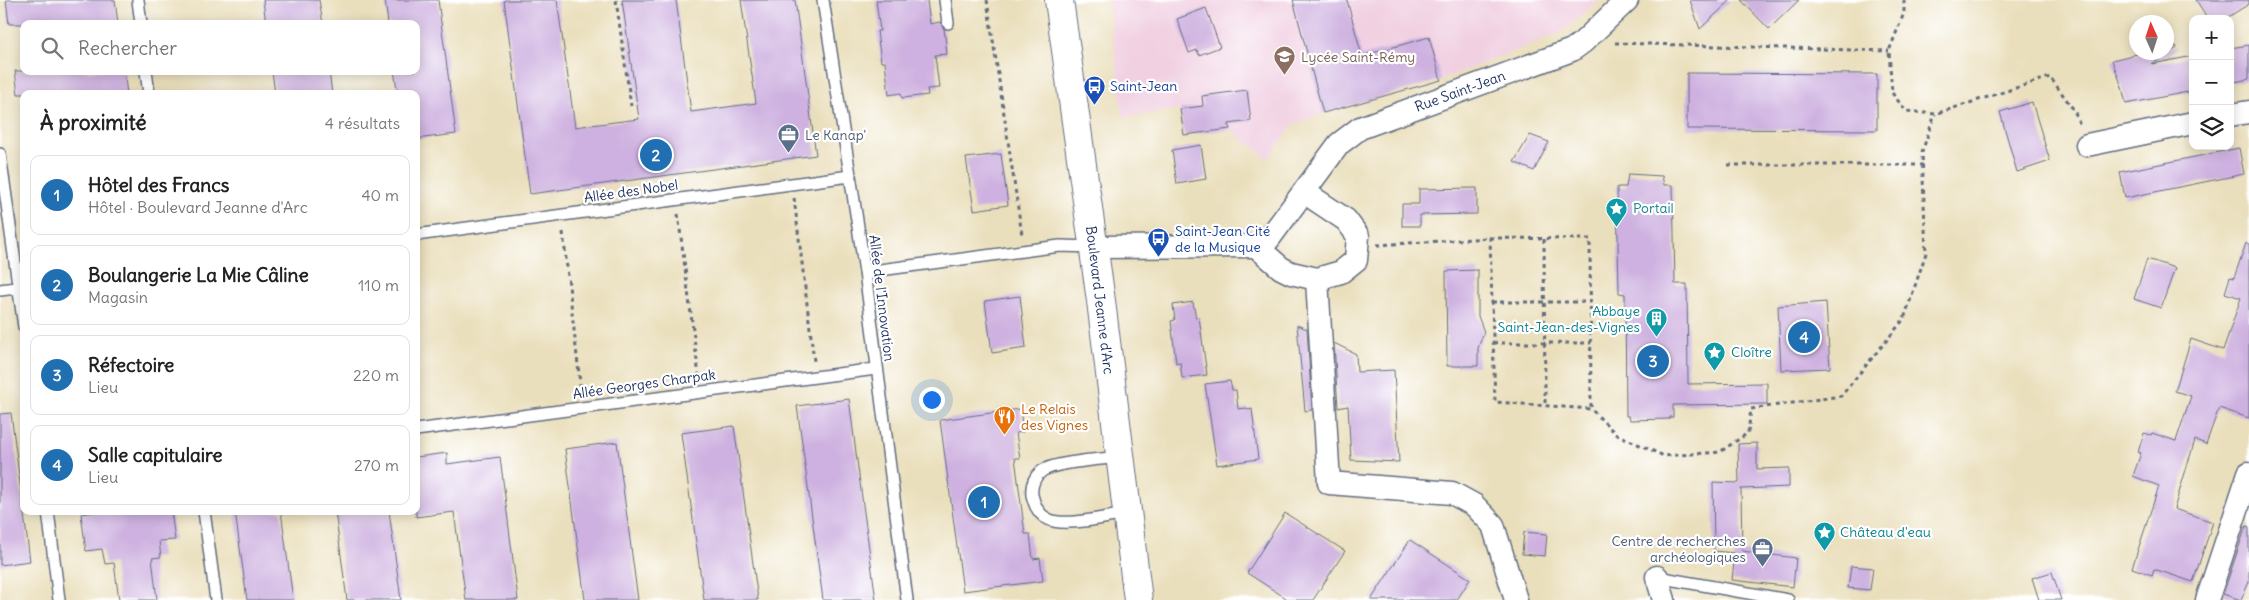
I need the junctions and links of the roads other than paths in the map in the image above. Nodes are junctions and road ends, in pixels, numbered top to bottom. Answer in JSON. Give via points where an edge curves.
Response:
{"nodes":[{"id":1,"x":138,"y":0,"type":"edge"},
{"id":2,"x":823,"y":0,"type":"edge"},
{"id":3,"x":944,"y":0,"type":"edge"},
{"id":4,"x":1059,"y":0,"type":"edge"},
{"id":5,"x":1627,"y":0,"type":"edge"},
{"id":6,"x":140,"y":20,"type":"edge"},
{"id":7,"x":948,"y":23,"type":"dead end"},
{"id":8,"x":147,"y":75,"type":"edge"},
{"id":9,"x":148,"y":90,"type":"edge"},
{"id":10,"x":2249,"y":112,"type":"edge"},
{"id":11,"x":2234,"y":114,"type":"edge"},
{"id":12,"x":2189,"y":124,"type":"edge"},
{"id":13,"x":2087,"y":145,"type":"road end"},
{"id":14,"x":0,"y":154,"type":"edge"},
{"id":15,"x":850,"y":176,"type":"junction"},
{"id":16,"x":1304,"y":192,"type":"junction"},
{"id":17,"x":420,"y":233,"type":"edge"},
{"id":18,"x":1256,"y":246,"type":"junction"},
{"id":19,"x":1093,"y":247,"type":"junction"},
{"id":20,"x":865,"y":272,"type":"junction"},
{"id":21,"x":1317,"y":279,"type":"junction"},
{"id":22,"x":20,"y":282,"type":"edge"},
{"id":23,"x":20,"y":288,"type":"edge"},
{"id":24,"x":0,"y":290,"type":"edge"},
{"id":25,"x":876,"y":368,"type":"junction"},
{"id":26,"x":420,"y":429,"type":"edge"},
{"id":27,"x":1120,"y":457,"type":"junction"},
{"id":28,"x":2249,"y":473,"type":"edge"},
{"id":29,"x":1127,"y":514,"type":"junction"},
{"id":30,"x":48,"y":515,"type":"edge"},
{"id":31,"x":205,"y":515,"type":"edge"},
{"id":32,"x":1657,"y":577,"type":"joint"},
{"id":33,"x":59,"y":600,"type":"edge"},
{"id":34,"x":216,"y":600,"type":"edge"},
{"id":35,"x":907,"y":600,"type":"edge"},
{"id":36,"x":1138,"y":600,"type":"edge"},
{"id":37,"x":1516,"y":600,"type":"edge"},
{"id":38,"x":1664,"y":600,"type":"edge"},
{"id":39,"x":1788,"y":600,"type":"edge"},
{"id":40,"x":2207,"y":600,"type":"edge"}],
"edges":[{"from":1,"to":6,"type":"lane"},
{"from":2,"to":15,"type":"lane","name":"Allée de l'Innovation"},
{"from":3,"to":7,"type":"lane"},
{"from":4,"to":19,"type":"street","name":"Boulevard Jeanne d'Arc"},
{"from":5,"to":16,"type":"street","name":"Rue Saint-Jean","via":[[1572,50],[1360,128],[1339,144]]},
{"from":8,"to":9,"type":"lane"},
{"from":10,"to":11,"type":"street"},
{"from":12,"to":13,"type":"street"},
{"from":14,"to":22,"type":"lane"},
{"from":15,"to":17,"type":"lane","name":"Allée des Nobel"},
{"from":15,"to":20,"type":"lane","name":"Allée de l'Innovation"},
{"from":16,"to":18,"type":"street","name":"Rue Saint-Jean","via":[[1268,240]]},
{"from":16,"to":21,"type":"street","via":[[1346,220],[1358,236],[1356,260],[1341,272]]},
{"from":18,"to":19,"type":"street"},
{"from":18,"to":21,"type":"street","via":[[1280,268]]},
{"from":19,"to":20,"type":"lane","via":[[1060,246]]},
{"from":19,"to":27,"type":"street","name":"Boulevard Jeanne d'Arc"},
{"from":20,"to":25,"type":"lane","name":"Allée de l'Innovation"},
{"from":21,"to":37,"type":"street","via":[[1329,483],[1452,493],[1474,505],[1493,525]]},
{"from":23,"to":24,"type":"lane"},
{"from":25,"to":26,"type":"lane","name":"Allée Georges Charpak"},
{"from":25,"to":35,"type":"lane","name":"Allée de l'Innovation"},
{"from":27,"to":29,"type":"street","name":"Boulevard Jeanne d'Arc"},
{"from":27,"to":29,"type":"lane","via":[[1053,466],[1034,480],[1032,490],[1034,503],[1048,520],[1060,523]]},
{"from":28,"to":40,"type":"street"},
{"from":29,"to":36,"type":"street","name":"Boulevard Jeanne d'Arc"},
{"from":30,"to":33,"type":"lane"},
{"from":31,"to":34,"type":"lane"},
{"from":32,"to":38,"type":"street"},
{"from":32,"to":39,"type":"lane"}]}
